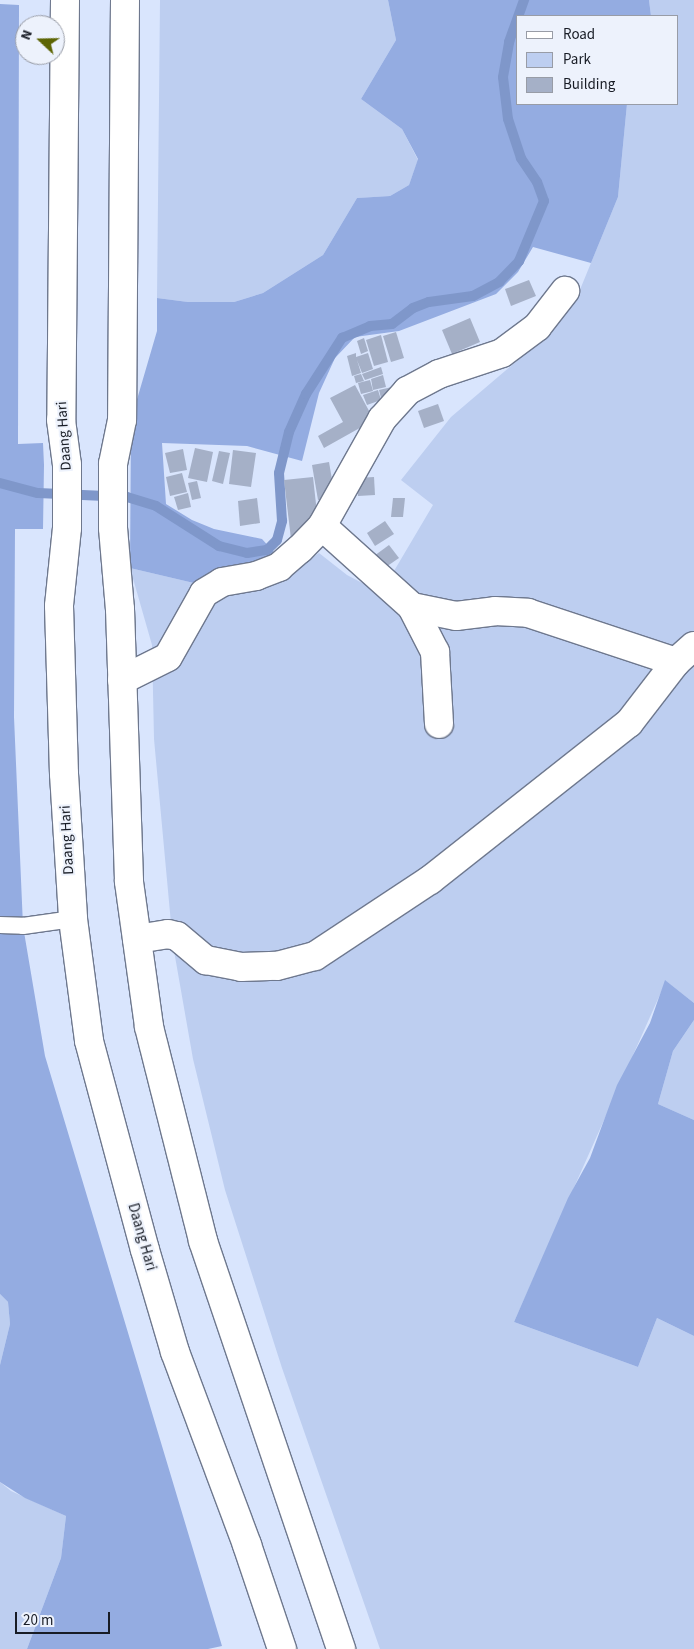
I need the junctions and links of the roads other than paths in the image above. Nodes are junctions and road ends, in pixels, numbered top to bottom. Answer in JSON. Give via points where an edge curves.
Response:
{"nodes":[{"id":1,"x":65,"y":0,"type":"edge"},
{"id":2,"x":125,"y":0,"type":"edge"},
{"id":3,"x":565,"y":291,"type":"dead end"},
{"id":4,"x":322,"y":526,"type":"junction"},
{"id":5,"x":412,"y":607,"type":"junction"},
{"id":6,"x":685,"y":654,"type":"edge"},
{"id":7,"x":122,"y":680,"type":"junction"},
{"id":8,"x":439,"y":724,"type":"dead end"},
{"id":9,"x":73,"y":919,"type":"junction"},
{"id":10,"x":0,"y":925,"type":"edge"},
{"id":11,"x":137,"y":939,"type":"junction"},
{"id":12,"x":282,"y":1649,"type":"edge"},
{"id":13,"x":341,"y":1649,"type":"edge"}],
"edges":[{"from":1,"to":9,"type":"main road","name":"Daang Hari","via":[[61,420],[67,465],[67,528],[60,606],[64,774]]},
{"from":2,"to":7,"type":"main road","via":[[122,420],[113,464],[113,528]]},
{"from":3,"to":4,"type":"main road","via":[[537,327],[502,354],[439,374],[407,391],[382,419]]},
{"from":4,"to":5,"type":"main road"},
{"from":4,"to":7,"type":"main road","via":[[279,566],[256,576],[222,582],[204,593],[168,657]]},
{"from":5,"to":6,"type":"main road","via":[[456,616],[495,611],[528,613]]},
{"from":5,"to":8,"type":"main road","via":[[435,652]]},
{"from":6,"to":11,"type":"main road","via":[[629,723],[430,880],[315,956],[277,966],[242,967],[206,960],[177,936],[168,934]]},
{"from":7,"to":11,"type":"main road","via":[[129,882]]},
{"from":9,"to":10,"type":"lane","via":[[23,926]]},
{"from":9,"to":12,"type":"main road","name":"Daang Hari","via":[[89,1041],[148,1260],[175,1352],[247,1544]]},
{"from":11,"to":13,"type":"main road","via":[[149,1027],[203,1241]]}]}
